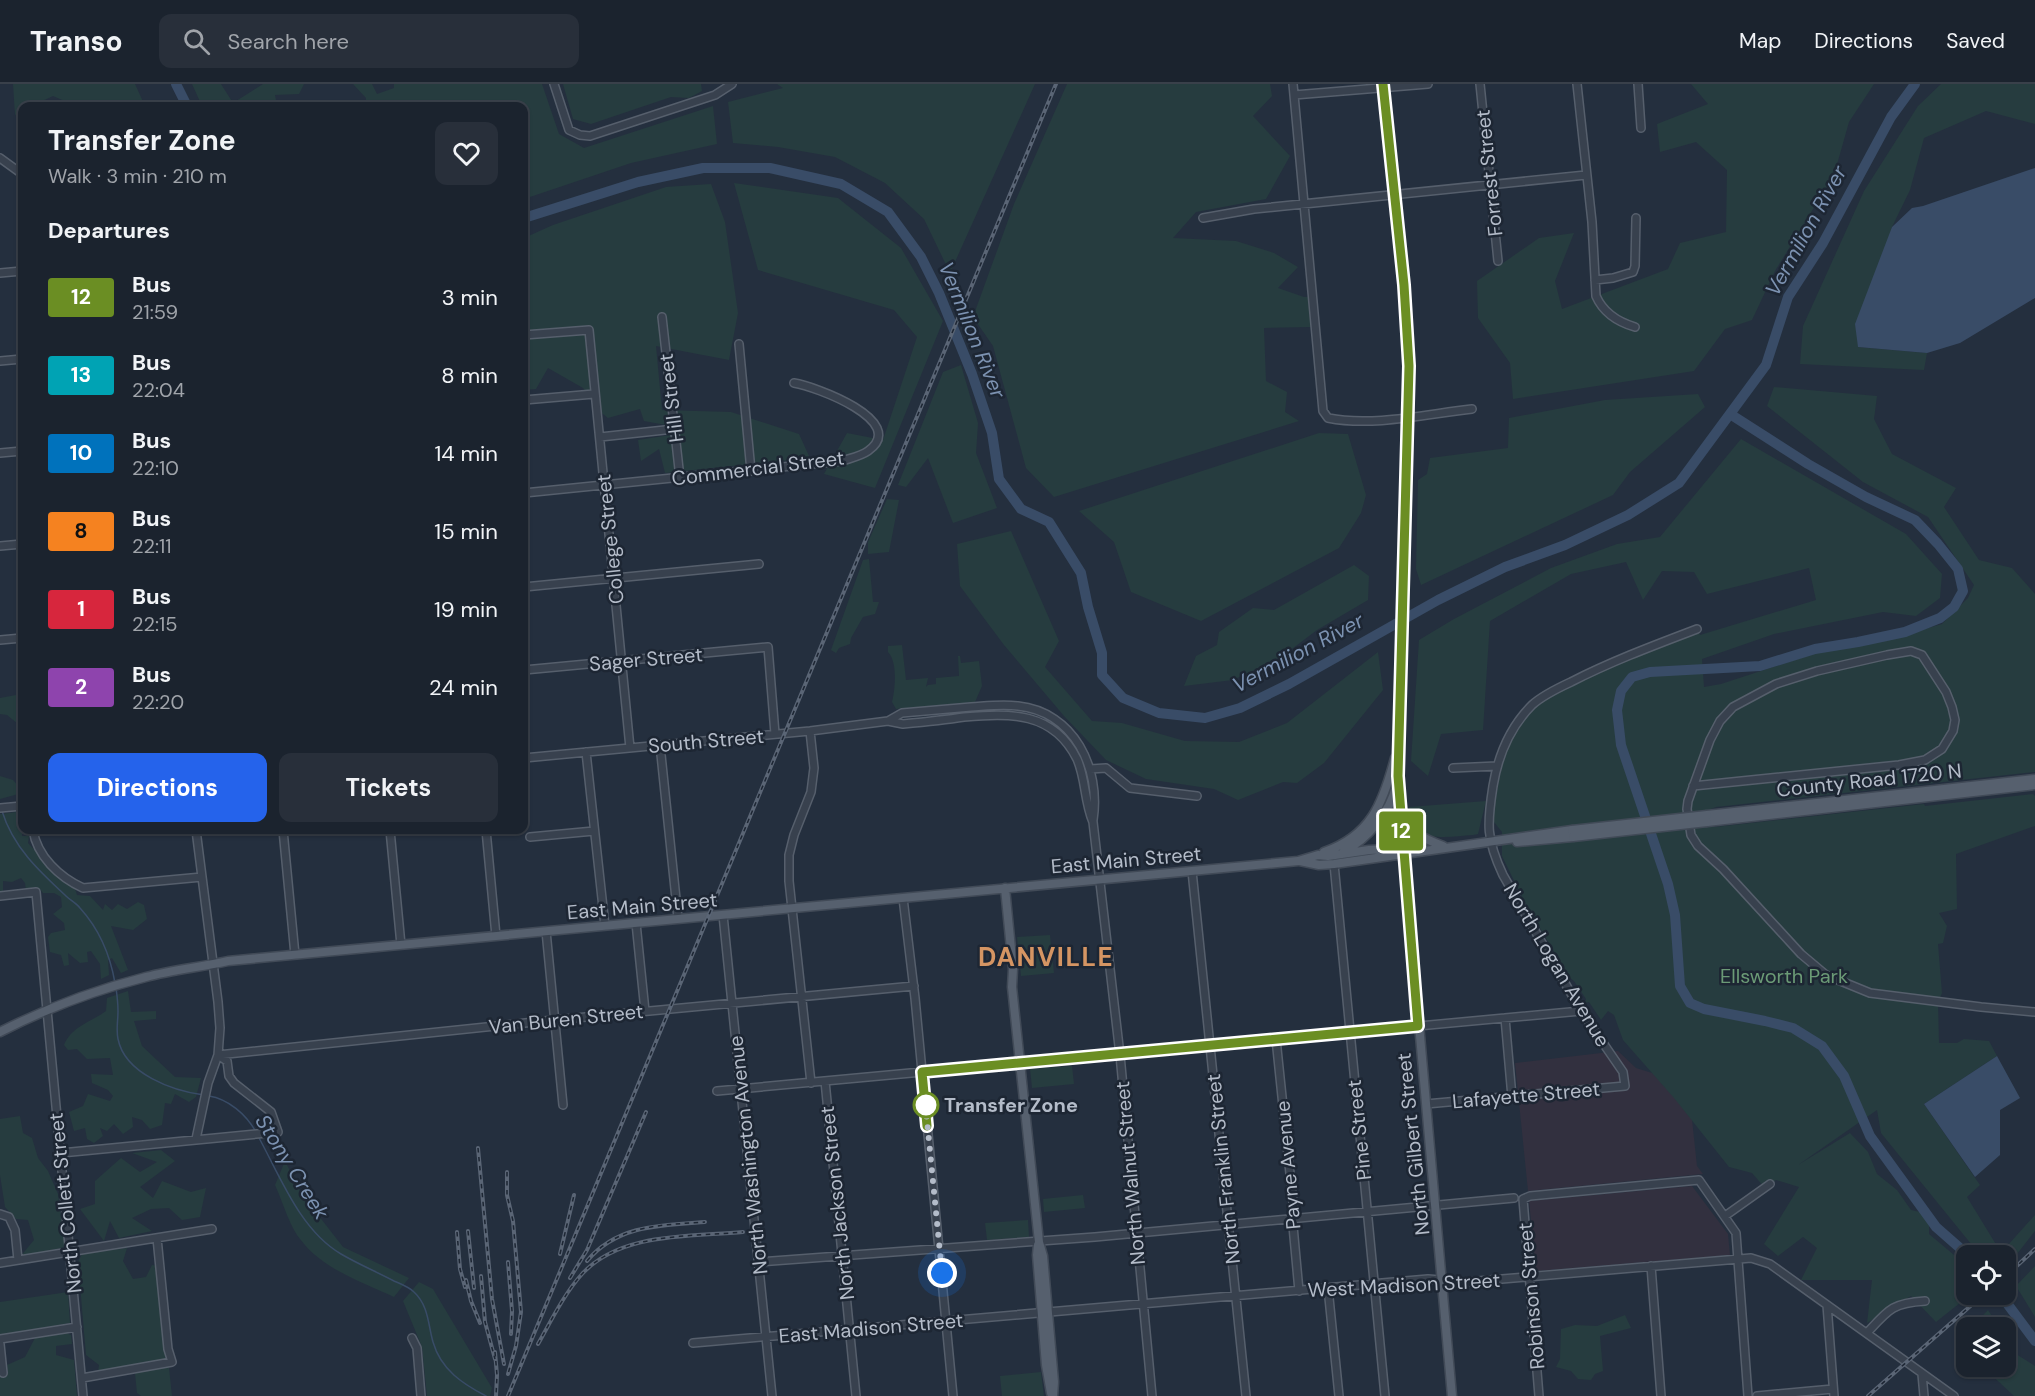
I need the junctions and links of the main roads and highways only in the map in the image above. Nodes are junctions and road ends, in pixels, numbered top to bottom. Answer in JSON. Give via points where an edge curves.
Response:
{"nodes":[{"id":1,"x":1383,"y":86,"type":"edge"},
{"id":2,"x":1394,"y":776,"type":"junction"},
{"id":3,"x":2035,"y":779,"type":"edge"},
{"id":4,"x":2035,"y":785,"type":"edge"},
{"id":5,"x":1400,"y":808,"type":"junction"},
{"id":6,"x":1707,"y":818,"type":"junction"},
{"id":7,"x":1446,"y":847,"type":"junction"},
{"id":8,"x":1339,"y":854,"type":"junction"},
{"id":9,"x":1403,"y":854,"type":"junction"},
{"id":10,"x":1318,"y":855,"type":"junction"},
{"id":11,"x":1298,"y":861,"type":"junction"},
{"id":12,"x":1005,"y":888,"type":"junction"},
{"id":13,"x":0,"y":1032,"type":"edge"},
{"id":14,"x":1052,"y":1396,"type":"edge"},
{"id":15,"x":1452,"y":1396,"type":"edge"}],
"edges":[{"from":1,"to":2,"type":"main road","name":"North Gilbert Street","via":[[1407,325],[1409,417]]},
{"from":2,"to":5,"type":"main road","name":"North Gilbert Street"},
{"from":2,"to":8,"type":"main road","via":[[1394,794],[1375,825]]},
{"from":2,"to":10,"type":"main road","via":[[1363,829],[1340,847]]},
{"from":3,"to":6,"type":"main road","name":"County Road 1720 N"},
{"from":4,"to":6,"type":"main road","name":"County Road 1720 N"},
{"from":5,"to":7,"type":"main road","via":[[1417,835]]},
{"from":5,"to":9,"type":"main road","name":"North Gilbert Street"},
{"from":6,"to":7,"type":"main road","bridge":true},
{"from":7,"to":9,"type":"main road"},
{"from":8,"to":9,"type":"main road","name":"East Main Street","via":[[1389,849]]},
{"from":8,"to":10,"type":"main road","name":"East Main Street"},
{"from":8,"to":11,"type":"main road"},
{"from":9,"to":11,"type":"main road","name":"East Main Street","via":[[1334,864]]},
{"from":9,"to":15,"type":"main road","name":"North Gilbert Street"},
{"from":10,"to":11,"type":"main road","name":"East Main Street"},
{"from":11,"to":12,"type":"main road","name":"East Main Street"},
{"from":12,"to":13,"type":"main road","name":"East Main Street","via":[[214,964],[127,982],[47,1010]]},
{"from":12,"to":14,"type":"main road","via":[[1020,1063],[1043,1256]]}]}
